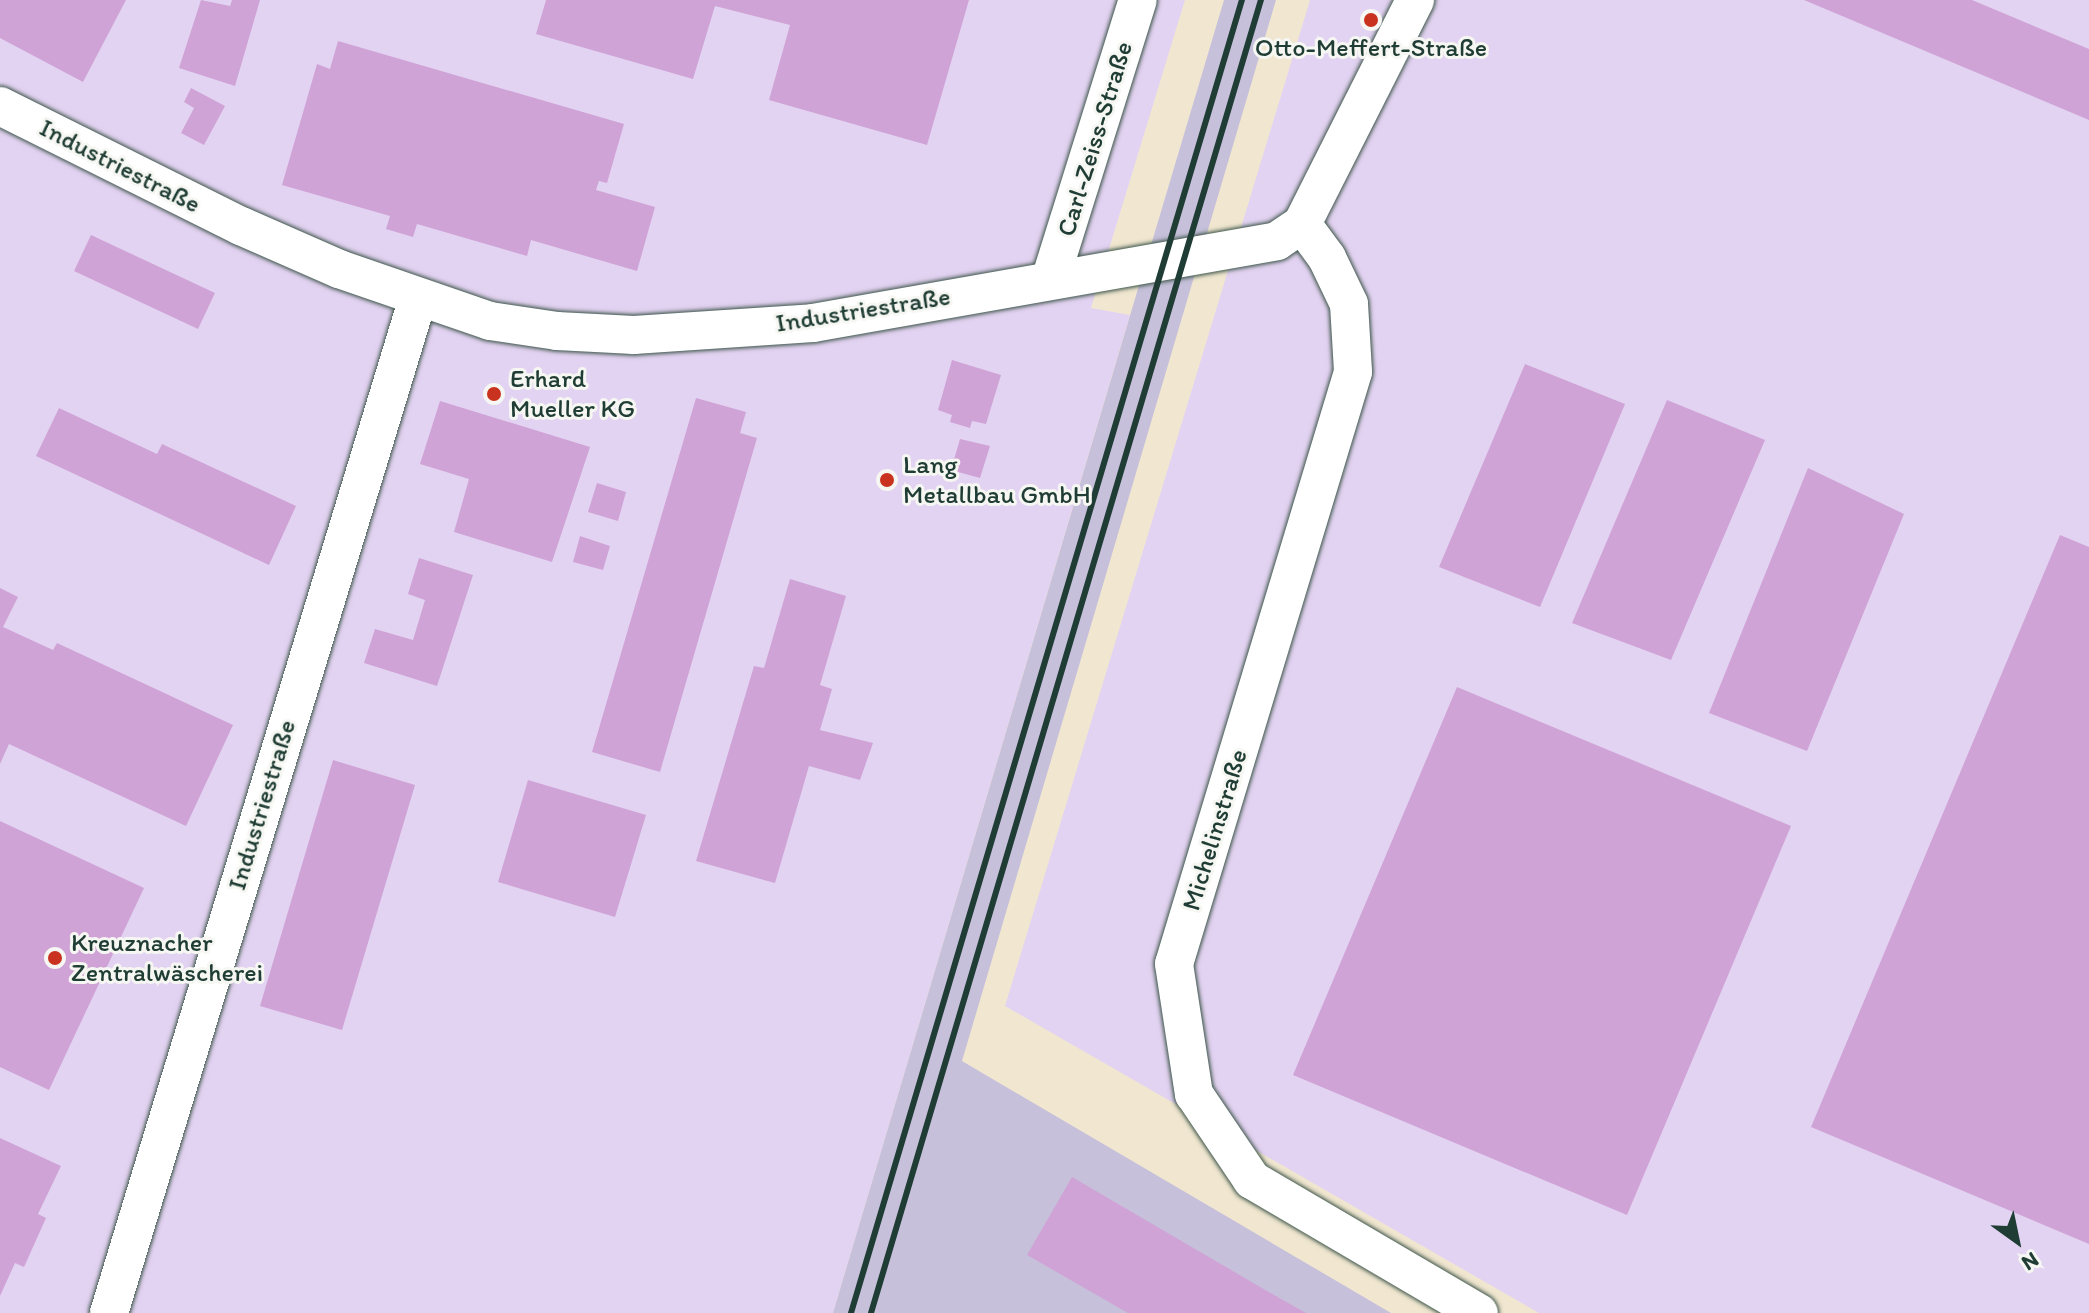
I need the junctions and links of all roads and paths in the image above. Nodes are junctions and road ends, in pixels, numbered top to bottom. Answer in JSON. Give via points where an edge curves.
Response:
{"nodes":[{"id":1,"x":1138,"y":0,"type":"edge"},
{"id":2,"x":1415,"y":0,"type":"edge"},
{"id":3,"x":0,"y":106,"type":"edge"},
{"id":4,"x":1302,"y":224,"type":"junction"},
{"id":5,"x":1051,"y":277,"type":"junction"},
{"id":6,"x":418,"y":298,"type":"junction"},
{"id":7,"x":109,"y":1313,"type":"edge"},
{"id":8,"x":1479,"y":1313,"type":"edge"}],
"edges":[{"from":1,"to":5,"type":"street","name":"Carl-Zeiss-Straße"},
{"from":2,"to":4,"type":"street"},
{"from":3,"to":6,"type":"street","name":"Industriestraße","via":[[241,226]]},
{"from":4,"to":5,"type":"street","name":"Industriestraße","via":[[1277,241]]},
{"from":4,"to":8,"type":"street","name":"Michelinstraße","via":[[1327,258],[1349,304],[1353,372],[1174,964],[1194,1094],[1252,1180]]},
{"from":5,"to":6,"type":"street","name":"Industriestraße","via":[[813,323],[634,335],[490,321]]},
{"from":6,"to":7,"type":"street","name":"Industriestraße"}]}
